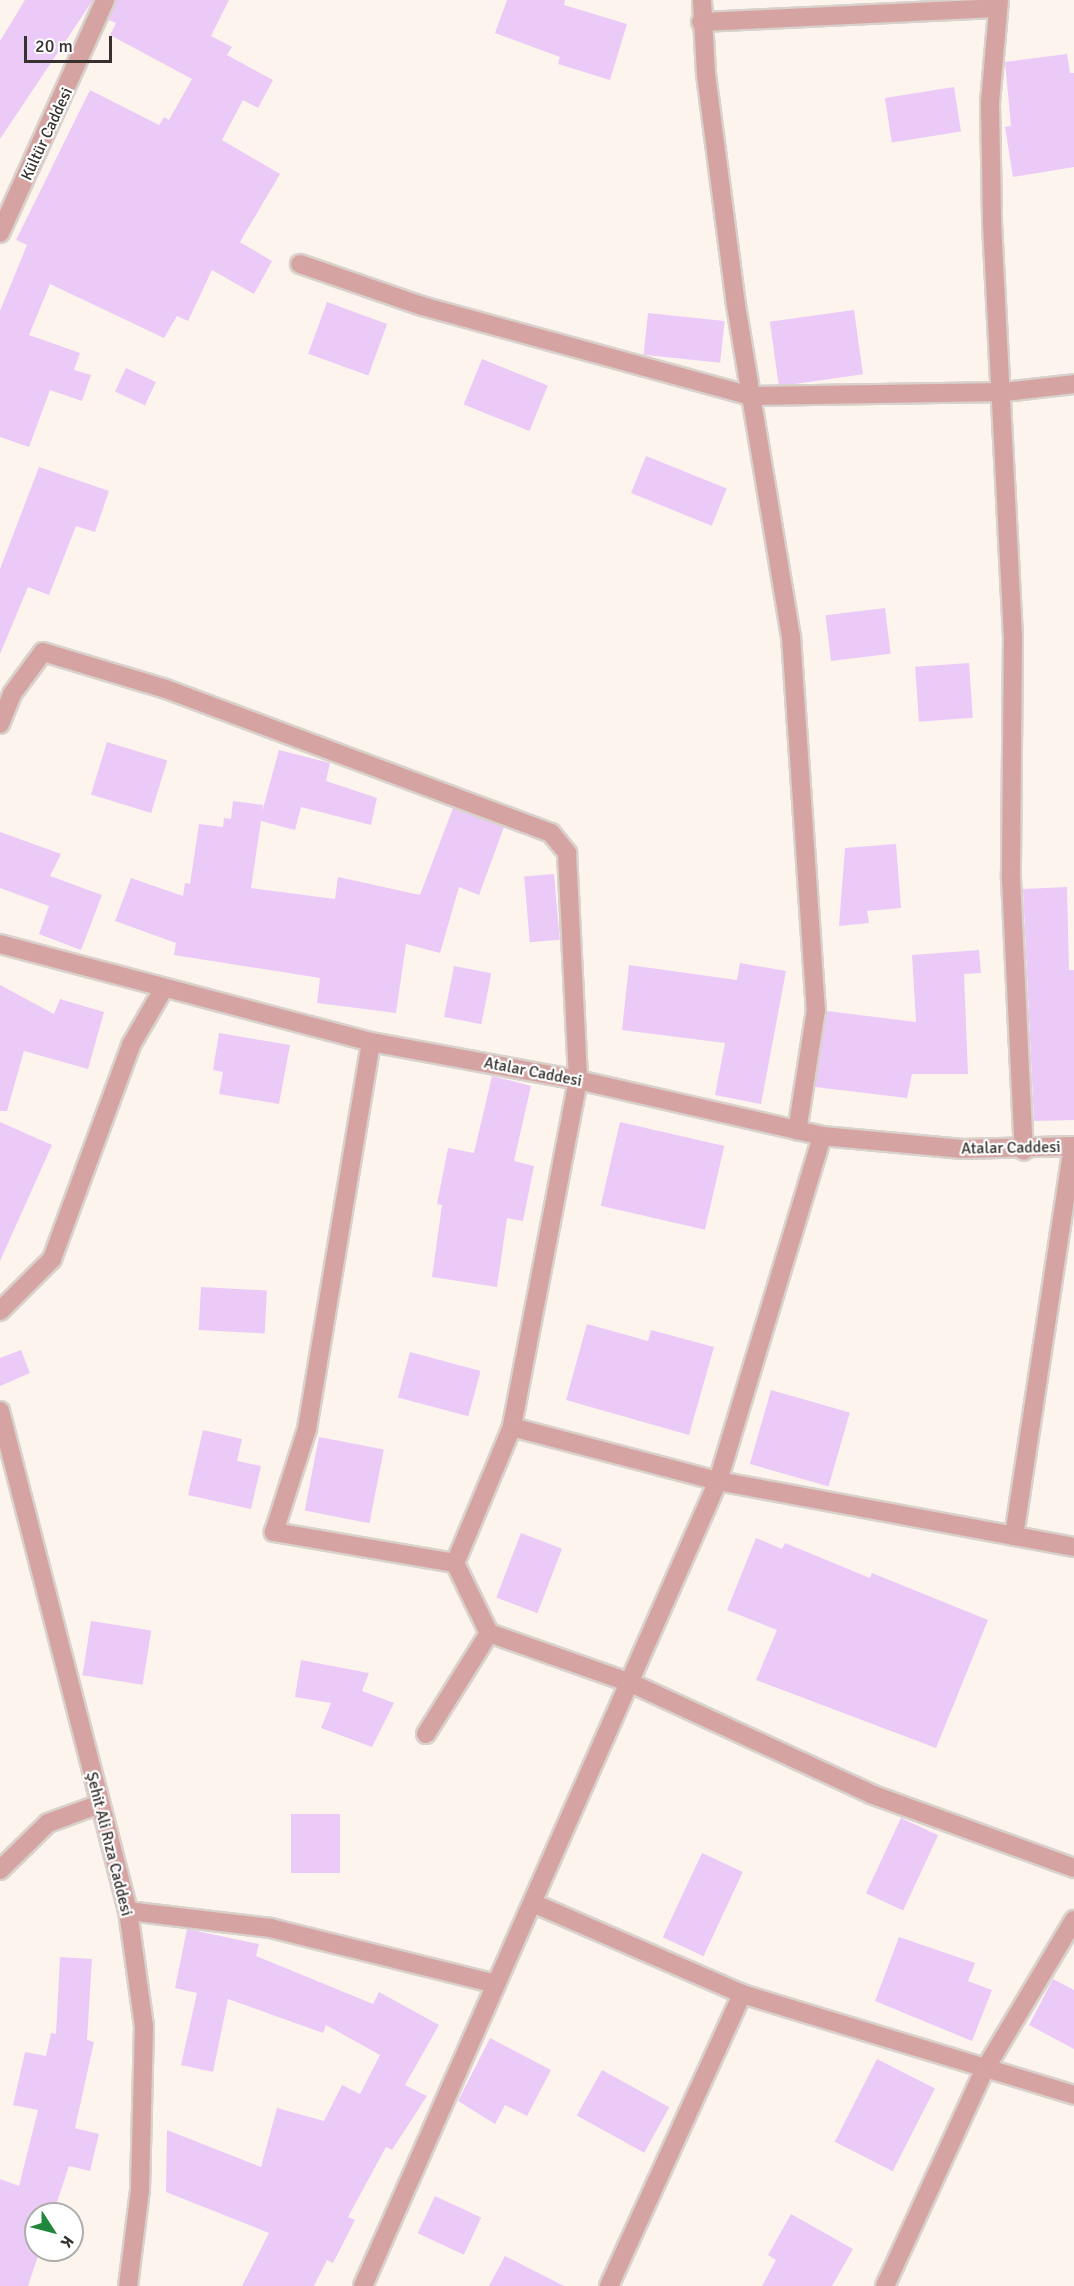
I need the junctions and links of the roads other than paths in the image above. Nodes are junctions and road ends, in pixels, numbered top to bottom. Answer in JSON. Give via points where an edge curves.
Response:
{"nodes":[{"id":1,"x":105,"y":0,"type":"edge"},
{"id":2,"x":702,"y":0,"type":"edge"},
{"id":3,"x":998,"y":4,"type":"edge"},
{"id":4,"x":701,"y":22,"type":"junction"},
{"id":5,"x":0,"y":233,"type":"edge"},
{"id":6,"x":300,"y":264,"type":"dead end"},
{"id":7,"x":1074,"y":384,"type":"edge"},
{"id":8,"x":1004,"y":392,"type":"junction"},
{"id":9,"x":751,"y":396,"type":"junction"},
{"id":10,"x":0,"y":724,"type":"edge"},
{"id":11,"x":0,"y":944,"type":"edge"},
{"id":12,"x":164,"y":988,"type":"junction"},
{"id":13,"x":371,"y":1042,"type":"junction"},
{"id":14,"x":578,"y":1080,"type":"junction"},
{"id":15,"x":797,"y":1131,"type":"junction"},
{"id":16,"x":822,"y":1136,"type":"junction"},
{"id":17,"x":1073,"y":1146,"type":"edge"},
{"id":18,"x":1024,"y":1151,"type":"junction"},
{"id":19,"x":0,"y":1311,"type":"edge"},
{"id":20,"x":0,"y":1411,"type":"edge"},
{"id":21,"x":512,"y":1427,"type":"junction"},
{"id":22,"x":718,"y":1481,"type":"junction"},
{"id":23,"x":1014,"y":1536,"type":"junction"},
{"id":24,"x":1074,"y":1547,"type":"edge"},
{"id":25,"x":455,"y":1563,"type":"junction"},
{"id":26,"x":489,"y":1633,"type":"junction"},
{"id":27,"x":631,"y":1683,"type":"junction"},
{"id":28,"x":426,"y":1734,"type":"dead end"},
{"id":29,"x":100,"y":1804,"type":"junction"},
{"id":30,"x":1074,"y":1868,"type":"edge"},
{"id":31,"x":0,"y":1870,"type":"edge"},
{"id":32,"x":533,"y":1903,"type":"junction"},
{"id":33,"x":128,"y":1911,"type":"junction"},
{"id":34,"x":1074,"y":1920,"type":"edge"},
{"id":35,"x":492,"y":1983,"type":"junction"},
{"id":36,"x":742,"y":1994,"type":"junction"},
{"id":37,"x":984,"y":2071,"type":"junction"},
{"id":38,"x":1074,"y":2095,"type":"edge"},
{"id":39,"x":128,"y":2286,"type":"edge"},
{"id":40,"x":363,"y":2286,"type":"edge"},
{"id":41,"x":609,"y":2286,"type":"edge"},
{"id":42,"x":885,"y":2286,"type":"edge"}],
"edges":[{"from":1,"to":5,"type":"street","name":"Kültür Caddesi"},
{"from":2,"to":4,"type":"street"},
{"from":3,"to":4,"type":"street"},
{"from":3,"to":8,"type":"street","via":[[990,103],[992,223]]},
{"from":4,"to":9,"type":"street"},
{"from":6,"to":9,"type":"street","via":[[422,306]]},
{"from":7,"to":8,"type":"street"},
{"from":8,"to":9,"type":"street"},
{"from":8,"to":18,"type":"street","via":[[1013,635],[1013,999]]},
{"from":9,"to":15,"type":"street","via":[[791,636],[813,935],[816,1010]]},
{"from":10,"to":14,"type":"street","via":[[12,694],[43,652],[166,689],[551,833],[567,853],[571,876]]},
{"from":11,"to":12,"type":"street","name":"Atalar Caddesi"},
{"from":12,"to":13,"type":"street","name":"Atalar Caddesi"},
{"from":12,"to":19,"type":"street","via":[[131,1045],[52,1258]]},
{"from":13,"to":14,"type":"street","name":"Atalar Caddesi"},
{"from":13,"to":25,"type":"street","via":[[307,1429],[274,1532]]},
{"from":14,"to":15,"type":"street","name":"Atalar Caddesi"},
{"from":14,"to":21,"type":"street"},
{"from":15,"to":16,"type":"street","name":"Atalar Caddesi"},
{"from":16,"to":18,"type":"street","name":"Atalar Caddesi"},
{"from":16,"to":22,"type":"street"},
{"from":17,"to":18,"type":"street","name":"Atalar Caddesi"},
{"from":17,"to":23,"type":"street"},
{"from":20,"to":29,"type":"street","name":"Şehit Ali Rıza Caddesi"},
{"from":21,"to":22,"type":"street"},
{"from":21,"to":25,"type":"street"},
{"from":22,"to":23,"type":"street"},
{"from":22,"to":27,"type":"street"},
{"from":23,"to":24,"type":"street"},
{"from":25,"to":26,"type":"street"},
{"from":26,"to":27,"type":"street"},
{"from":26,"to":28,"type":"street"},
{"from":27,"to":30,"type":"street","via":[[871,1794]]},
{"from":27,"to":32,"type":"street"},
{"from":29,"to":31,"type":"street","via":[[48,1822]]},
{"from":29,"to":33,"type":"street","name":"Şehit Ali Rıza Caddesi"},
{"from":32,"to":35,"type":"street"},
{"from":32,"to":36,"type":"street"},
{"from":33,"to":35,"type":"street","via":[[270,1928]]},
{"from":33,"to":39,"type":"street","name":"Şehit Ali Rıza Caddesi","via":[[144,2026],[140,2190]]},
{"from":34,"to":37,"type":"street"},
{"from":35,"to":40,"type":"street"},
{"from":36,"to":37,"type":"street"},
{"from":36,"to":41,"type":"street"},
{"from":37,"to":38,"type":"street"},
{"from":37,"to":42,"type":"street"}]}
